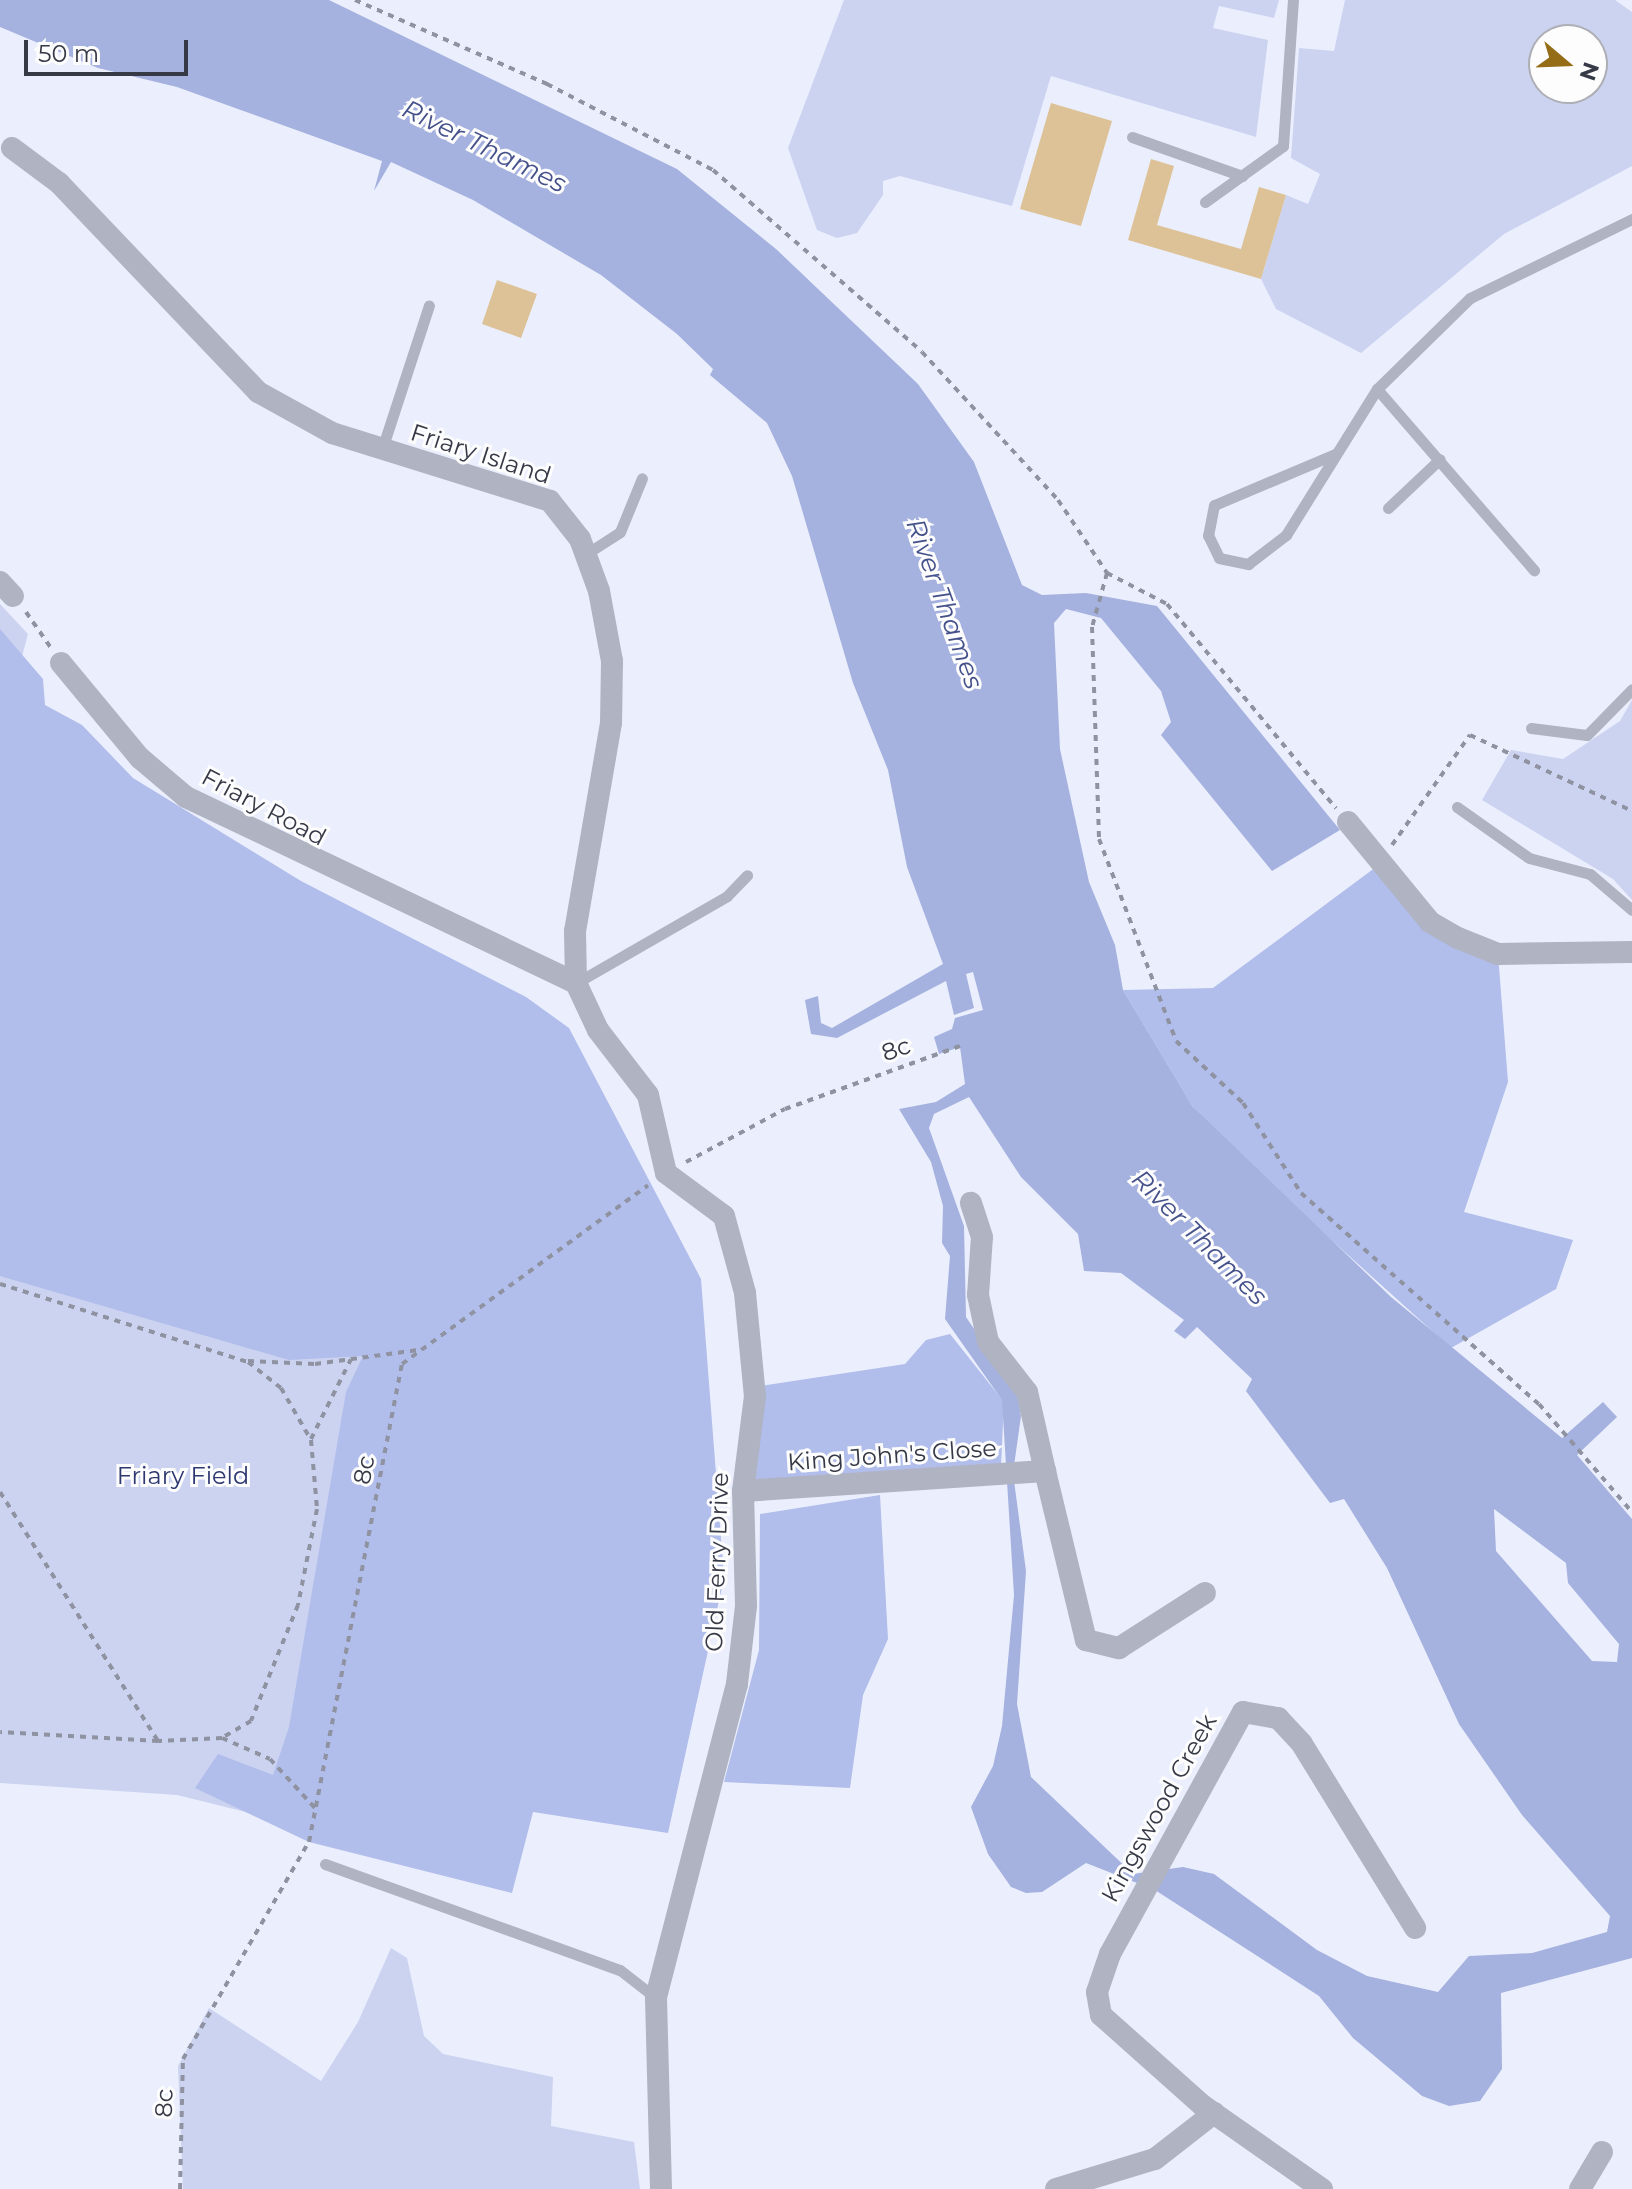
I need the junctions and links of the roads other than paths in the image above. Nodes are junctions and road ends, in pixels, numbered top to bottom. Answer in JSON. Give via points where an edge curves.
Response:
{"nodes":[{"id":1,"x":1293,"y":0,"type":"edge"},
{"id":2,"x":1132,"y":137,"type":"dead end"},
{"id":3,"x":12,"y":148,"type":"dead end"},
{"id":4,"x":1242,"y":176,"type":"junction"},
{"id":5,"x":1205,"y":202,"type":"dead end"},
{"id":6,"x":1632,"y":219,"type":"edge"},
{"id":7,"x":429,"y":305,"type":"dead end"},
{"id":8,"x":1377,"y":389,"type":"junction"},
{"id":9,"x":382,"y":449,"type":"junction"},
{"id":10,"x":1335,"y":454,"type":"junction"},
{"id":11,"x":1440,"y":459,"type":"junction"},
{"id":12,"x":642,"y":478,"type":"dead end"},
{"id":13,"x":1388,"y":508,"type":"dead end"},
{"id":14,"x":586,"y":554,"type":"junction"},
{"id":15,"x":1534,"y":570,"type":"dead end"},
{"id":16,"x":61,"y":663,"type":"road end"},
{"id":17,"x":1632,"y":689,"type":"edge"},
{"id":18,"x":1531,"y":728,"type":"dead end"},
{"id":19,"x":1457,"y":807,"type":"dead end"},
{"id":20,"x":1348,"y":822,"type":"road end"},
{"id":21,"x":747,"y":875,"type":"dead end"},
{"id":22,"x":1632,"y":910,"type":"edge"},
{"id":23,"x":1632,"y":952,"type":"edge"},
{"id":24,"x":576,"y":983,"type":"junction"},
{"id":25,"x":971,"y":1203,"type":"dead end"},
{"id":26,"x":1045,"y":1471,"type":"junction"},
{"id":27,"x":743,"y":1491,"type":"junction"},
{"id":28,"x":1205,"y":1593,"type":"dead end"},
{"id":29,"x":325,"y":1864,"type":"dead end"},
{"id":30,"x":1415,"y":1928,"type":"dead end"},
{"id":31,"x":656,"y":1998,"type":"junction"},
{"id":32,"x":1214,"y":2113,"type":"junction"},
{"id":33,"x":1602,"y":2152,"type":"dead end"},
{"id":34,"x":661,"y":2189,"type":"edge"},
{"id":35,"x":1056,"y":2189,"type":"edge"},
{"id":36,"x":1322,"y":2189,"type":"edge"},
{"id":37,"x":1580,"y":2189,"type":"edge"}],
"edges":[{"from":1,"to":4,"type":"lane","via":[[1283,146]]},
{"from":2,"to":4,"type":"lane"},
{"from":3,"to":9,"type":"street","name":"Friary Island","via":[[59,183],[258,392],[332,433]]},
{"from":4,"to":5,"type":"lane"},
{"from":6,"to":8,"type":"lane","via":[[1470,298]]},
{"from":7,"to":9,"type":"lane"},
{"from":8,"to":10,"type":"lane"},
{"from":8,"to":11,"type":"lane"},
{"from":9,"to":14,"type":"street","name":"Friary Island","via":[[550,501]]},
{"from":10,"to":10,"type":"lane","via":[[1214,505],[1208,535],[1219,558],[1248,564],[1264,556],[1308,504]]},
{"from":11,"to":13,"type":"lane"},
{"from":11,"to":15,"type":"lane"},
{"from":12,"to":14,"type":"lane","via":[[620,532]]},
{"from":14,"to":24,"type":"street","name":"Friary Island","via":[[612,661],[611,723],[575,931]]},
{"from":16,"to":24,"type":"street","name":"Friary Road","via":[[140,758],[186,797]]},
{"from":17,"to":18,"type":"lane","via":[[1587,735]]},
{"from":19,"to":22,"type":"lane","via":[[1529,858],[1590,874]]},
{"from":20,"to":23,"type":"street","via":[[1430,922],[1498,954]]},
{"from":21,"to":24,"type":"lane","via":[[727,896]]},
{"from":24,"to":27,"type":"street","name":"Old Ferry Drive","via":[[598,1030],[648,1095],[666,1173],[724,1216],[745,1293],[755,1396]]},
{"from":25,"to":26,"type":"street","via":[[982,1237],[978,1295],[988,1342],[1027,1392]]},
{"from":26,"to":27,"type":"street","name":"King John's Close"},
{"from":26,"to":28,"type":"street","via":[[1086,1640],[1119,1648]]},
{"from":27,"to":31,"type":"street","name":"Old Ferry Drive","via":[[746,1606],[737,1684]]},
{"from":29,"to":31,"type":"lane","via":[[620,1970]]},
{"from":30,"to":32,"type":"street","name":"Kingswood Creek","via":[[1302,1744],[1278,1718],[1243,1712],[1140,1896],[1097,1992],[1101,2015]]},
{"from":31,"to":34,"type":"street","name":"Old Ferry Drive"},
{"from":32,"to":35,"type":"street","via":[[1155,2159]]},
{"from":32,"to":36,"type":"street","name":"Kingswood Creek"},
{"from":33,"to":37,"type":"street"}]}
